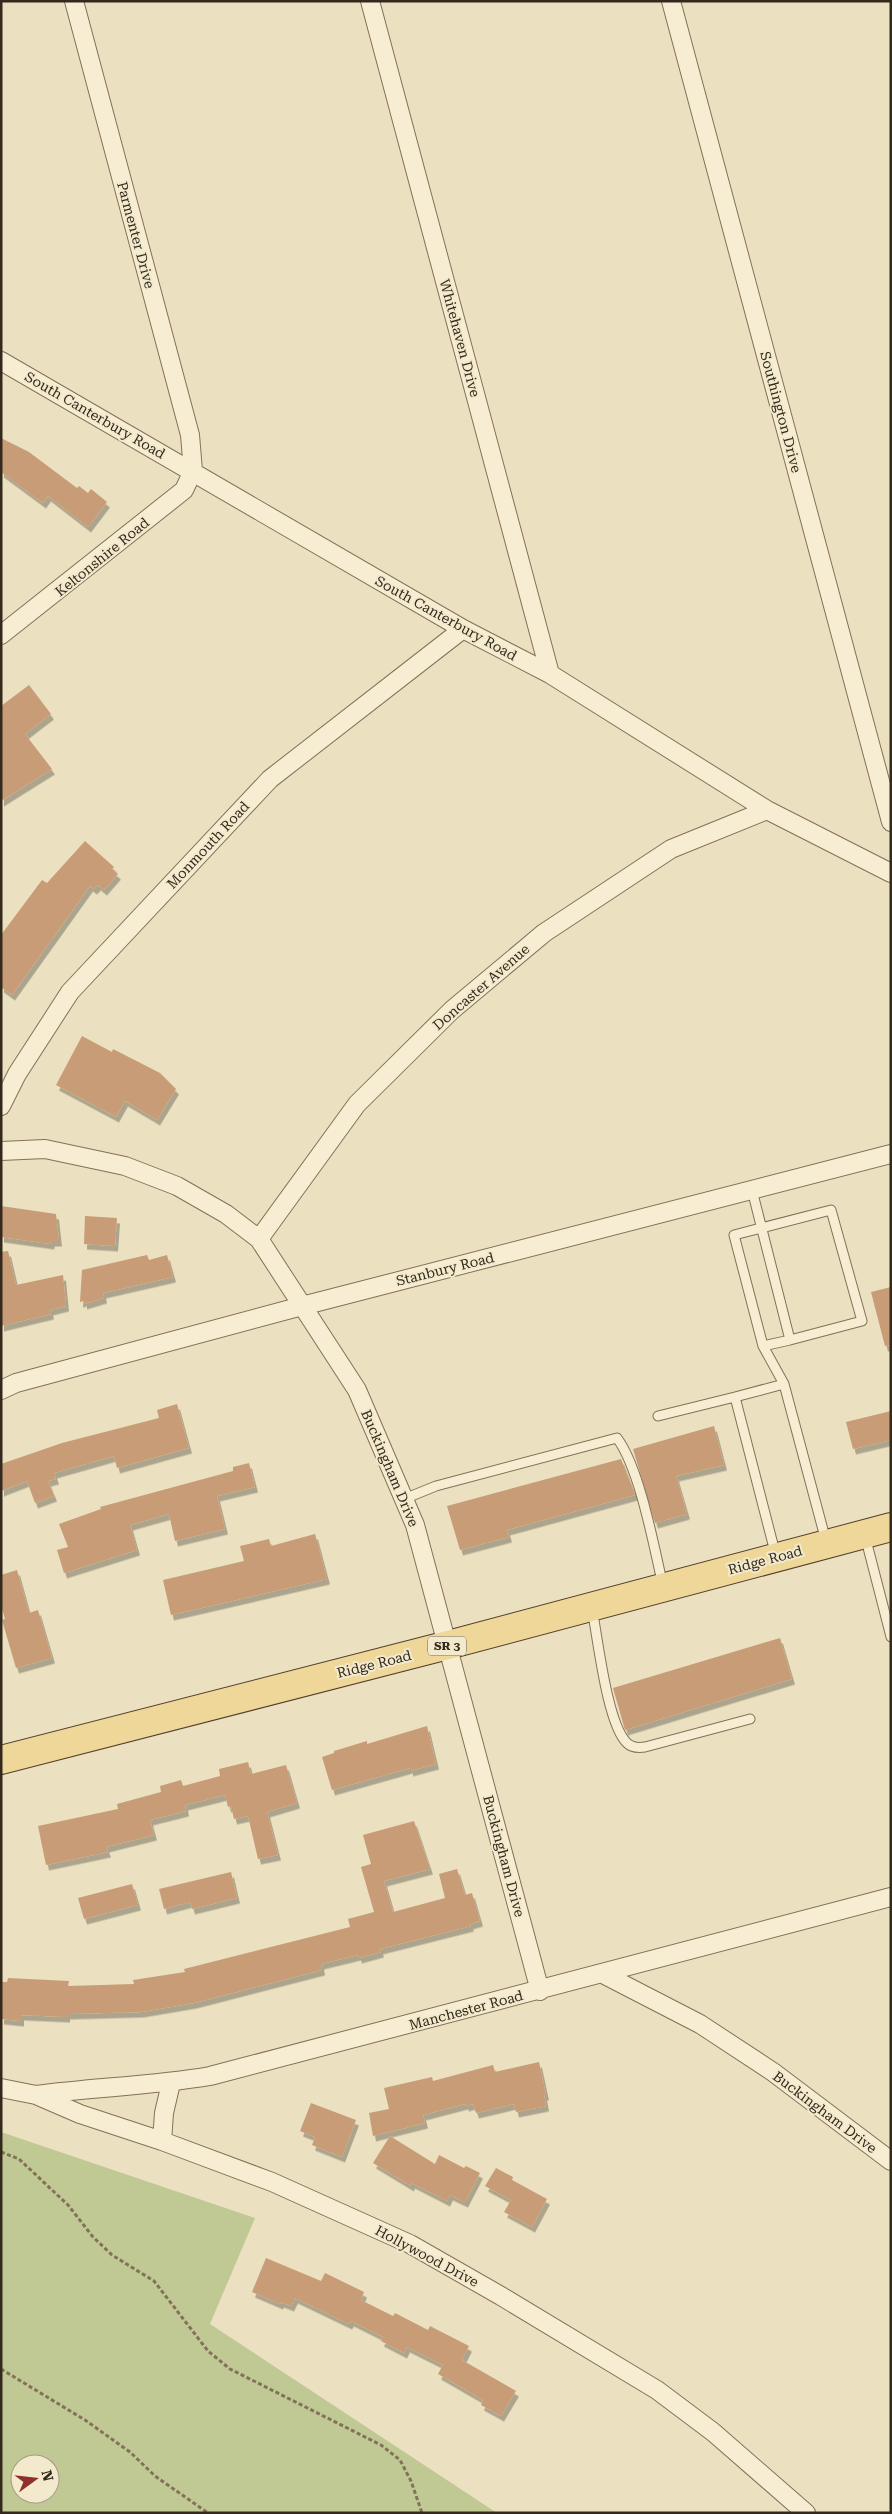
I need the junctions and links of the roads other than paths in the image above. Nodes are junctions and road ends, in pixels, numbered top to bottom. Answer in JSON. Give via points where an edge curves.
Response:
{"nodes":[{"id":1,"x":74,"y":1,"type":"edge"},
{"id":2,"x":370,"y":1,"type":"edge"},
{"id":3,"x":671,"y":1,"type":"edge"},
{"id":4,"x":1,"y":361,"type":"edge"},
{"id":5,"x":192,"y":471,"type":"junction"},
{"id":6,"x":463,"y":630,"type":"junction"},
{"id":7,"x":1,"y":635,"type":"edge"},
{"id":8,"x":550,"y":674,"type":"junction"},
{"id":9,"x":766,"y":810,"type":"junction"},
{"id":10,"x":891,"y":822,"type":"edge"},
{"id":11,"x":891,"y":873,"type":"edge"},
{"id":12,"x":1,"y":1106,"type":"edge"},
{"id":13,"x":1,"y":1151,"type":"edge"},
{"id":14,"x":891,"y":1154,"type":"edge"},
{"id":15,"x":752,"y":1190,"type":"junction"},
{"id":16,"x":762,"y":1227,"type":"junction"},
{"id":17,"x":259,"y":1239,"type":"junction"},
{"id":18,"x":302,"y":1306,"type":"junction"},
{"id":19,"x":790,"y":1340,"type":"junction"},
{"id":20,"x":763,"y":1346,"type":"junction"},
{"id":21,"x":784,"y":1384,"type":"junction"},
{"id":22,"x":1,"y":1390,"type":"edge"},
{"id":23,"x":735,"y":1396,"type":"junction"},
{"id":24,"x":658,"y":1416,"type":"dead end"},
{"id":25,"x":404,"y":1499,"type":"junction"},
{"id":26,"x":891,"y":1526,"type":"edge"},
{"id":27,"x":865,"y":1534,"type":"junction"},
{"id":28,"x":827,"y":1544,"type":"junction"},
{"id":29,"x":777,"y":1557,"type":"junction"},
{"id":30,"x":663,"y":1588,"type":"junction"},
{"id":31,"x":592,"y":1607,"type":"junction"},
{"id":32,"x":891,"y":1637,"type":"edge"},
{"id":33,"x":448,"y":1645,"type":"junction"},
{"id":34,"x":750,"y":1719,"type":"dead end"},
{"id":35,"x":1,"y":1760,"type":"edge"},
{"id":36,"x":891,"y":1897,"type":"edge"},
{"id":37,"x":603,"y":1974,"type":"junction"},
{"id":38,"x":540,"y":1991,"type":"junction"},
{"id":39,"x":171,"y":2083,"type":"junction"},
{"id":40,"x":1,"y":2088,"type":"edge"},
{"id":41,"x":36,"y":2095,"type":"junction"},
{"id":42,"x":162,"y":2140,"type":"junction"},
{"id":43,"x":891,"y":2161,"type":"edge"},
{"id":44,"x":806,"y":2513,"type":"edge"}],
"edges":[{"from":1,"to":5,"type":"street","name":"Parmenter Drive","via":[[190,435]]},
{"from":2,"to":8,"type":"street","name":"Whitehaven Drive"},
{"from":3,"to":10,"type":"street","name":"Southington Drive"},
{"from":4,"to":5,"type":"street","name":"South Canterbury Road"},
{"from":5,"to":6,"type":"street","name":"South Canterbury Road"},
{"from":5,"to":7,"type":"street","name":"Keltonshire Road","via":[[184,490]]},
{"from":6,"to":8,"type":"street","name":"South Canterbury Road"},
{"from":6,"to":12,"type":"street","name":"Monmouth Road","via":[[270,779],[70,992],[17,1074]]},
{"from":8,"to":9,"type":"street","name":"South Canterbury Road"},
{"from":9,"to":11,"type":"street","name":"South Canterbury Road"},
{"from":9,"to":17,"type":"street","name":"Doncaster Avenue","via":[[671,849],[544,932],[452,1010],[357,1104]]},
{"from":13,"to":17,"type":"street","name":"Buckingham Drive","via":[[45,1149],[125,1166],[177,1186],[226,1214]]},
{"from":14,"to":15,"type":"street","name":"Stanbury Road"},
{"from":15,"to":16,"type":"lane"},
{"from":15,"to":18,"type":"street","name":"Stanbury Road"},
{"from":16,"to":19,"type":"lane"},
{"from":16,"to":19,"type":"lane","via":[[831,1210],[862,1321]]},
{"from":16,"to":20,"type":"lane","via":[[734,1235]]},
{"from":17,"to":18,"type":"street","name":"Buckingham Drive"},
{"from":18,"to":22,"type":"street","name":"Stanbury Road","via":[[16,1383]]},
{"from":18,"to":25,"type":"street","name":"Buckingham Drive","via":[[357,1390]]},
{"from":19,"to":20,"type":"lane"},
{"from":20,"to":21,"type":"lane"},
{"from":21,"to":23,"type":"lane"},
{"from":21,"to":28,"type":"lane"},
{"from":23,"to":24,"type":"lane"},
{"from":23,"to":29,"type":"lane"},
{"from":25,"to":30,"type":"lane","via":[[436,1486],[617,1438],[627,1452],[654,1543]]},
{"from":25,"to":33,"type":"street","name":"Buckingham Drive","via":[[415,1525]]},
{"from":26,"to":27,"type":"main road","name":"Ridge Road","number":"SR 3"},
{"from":27,"to":28,"type":"main road","name":"Ridge Road","number":"SR 3"},
{"from":27,"to":32,"type":"lane"},
{"from":28,"to":29,"type":"main road","name":"Ridge Road","number":"SR 3"},
{"from":29,"to":30,"type":"main road","name":"Ridge Road","number":"SR 3"},
{"from":30,"to":31,"type":"main road","name":"Ridge Road","number":"SR 3"},
{"from":31,"to":33,"type":"main road","name":"Ridge Road","number":"SR 3"},
{"from":31,"to":34,"type":"lane","via":[[609,1696],[615,1718],[628,1744],[645,1748]]},
{"from":33,"to":35,"type":"main road","name":"Ridge Road","number":"SR 3"},
{"from":33,"to":38,"type":"street","name":"Buckingham Drive"},
{"from":36,"to":37,"type":"street","name":"Manchester Road"},
{"from":37,"to":38,"type":"street","name":"Manchester Road"},
{"from":37,"to":43,"type":"street","name":"Buckingham Drive","via":[[700,2024],[773,2072]]},
{"from":38,"to":39,"type":"street","name":"Manchester Road","via":[[210,2076]]},
{"from":39,"to":41,"type":"street","name":"Manchester Road"},
{"from":39,"to":42,"type":"street"},
{"from":40,"to":41,"type":"street","name":"Hollywood Drive"},
{"from":41,"to":42,"type":"street","name":"Hollywood Drive","via":[[80,2114]]},
{"from":42,"to":44,"type":"street","name":"Hollywood Drive","via":[[339,2211],[410,2244],[501,2296],[657,2390],[713,2432]]}]}
